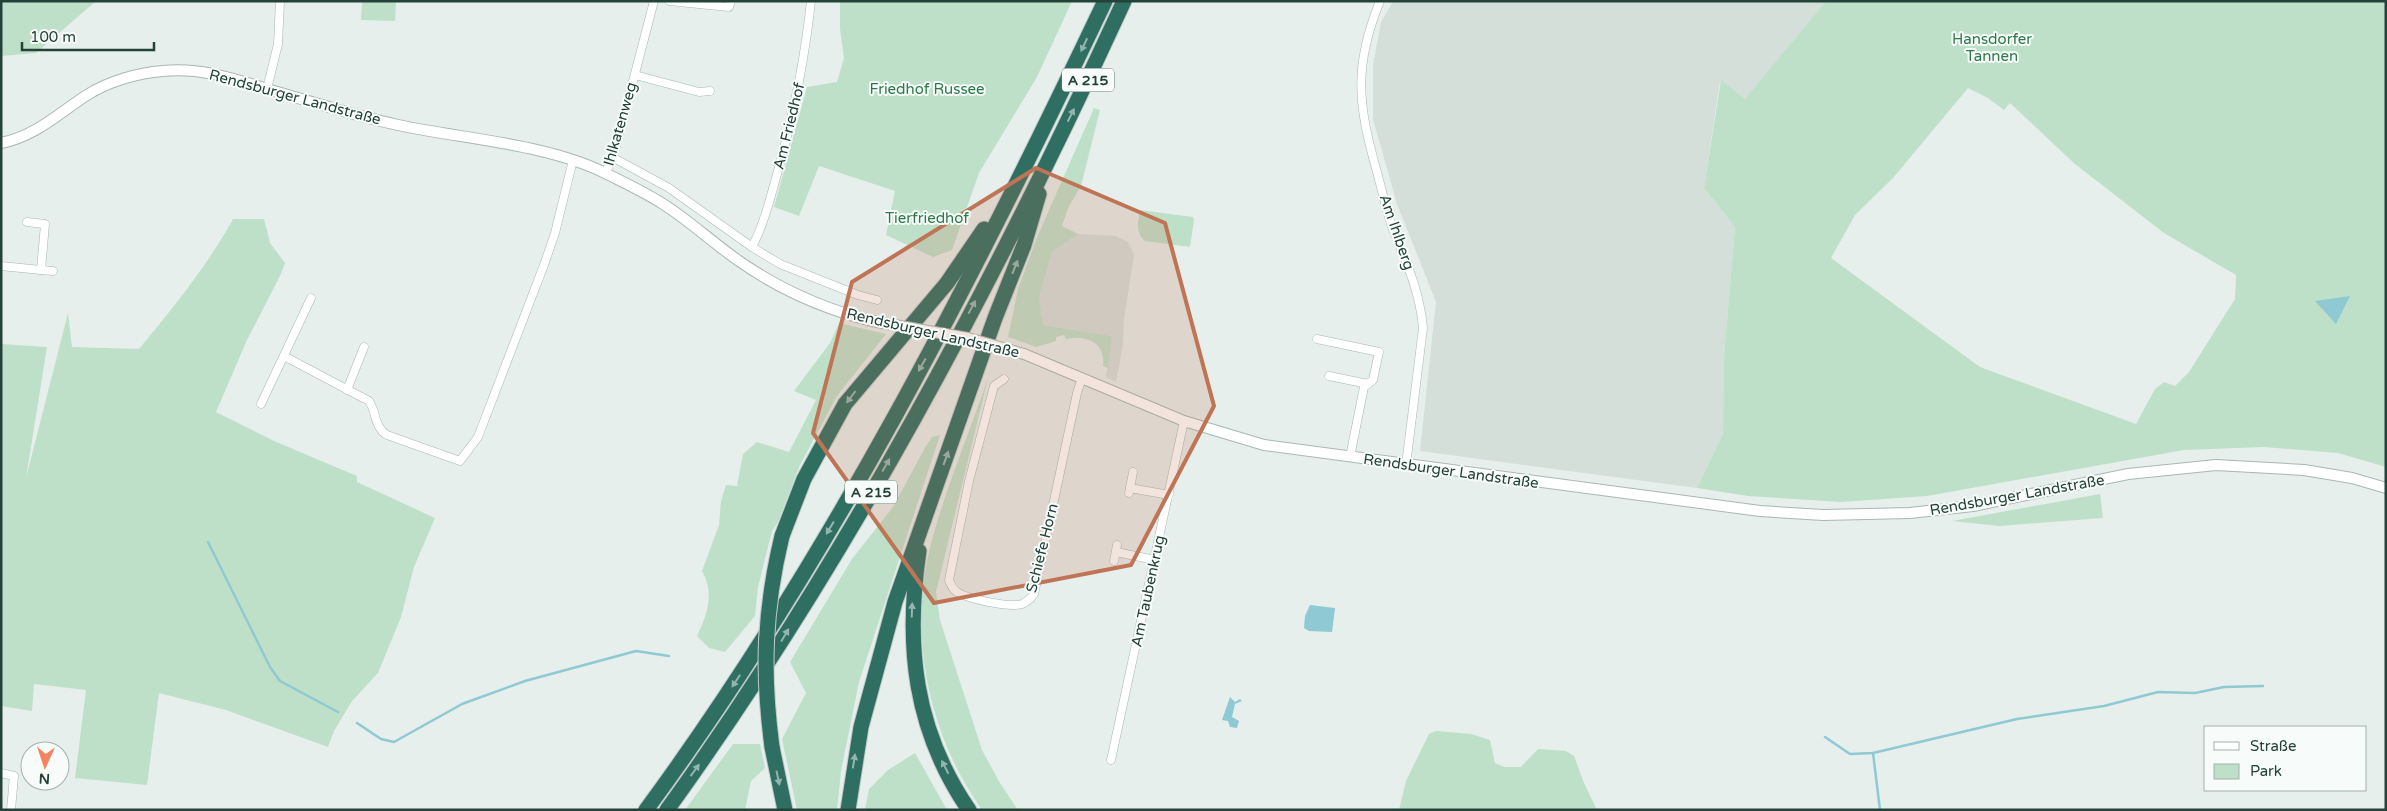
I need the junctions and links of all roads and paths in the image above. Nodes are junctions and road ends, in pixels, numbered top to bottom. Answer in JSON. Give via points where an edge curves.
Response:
{"nodes":[{"id":1,"x":280,"y":1,"type":"edge"},
{"id":2,"x":654,"y":1,"type":"edge"},
{"id":3,"x":669,"y":1,"type":"edge"},
{"id":4,"x":731,"y":1,"type":"edge"},
{"id":5,"x":811,"y":1,"type":"edge"},
{"id":6,"x":1105,"y":1,"type":"edge"},
{"id":7,"x":1124,"y":1,"type":"edge"},
{"id":8,"x":1380,"y":1,"type":"edge"},
{"id":9,"x":635,"y":75,"type":"junction"},
{"id":10,"x":266,"y":89,"type":"junction"},
{"id":11,"x":710,"y":91,"type":"dead end"},
{"id":12,"x":1,"y":143,"type":"edge"},
{"id":13,"x":1034,"y":152,"type":"junction"},
{"id":14,"x":612,"y":157,"type":"junction"},
{"id":15,"x":1049,"y":159,"type":"junction"},
{"id":16,"x":574,"y":160,"type":"junction"},
{"id":17,"x":606,"y":173,"type":"junction"},
{"id":18,"x":27,"y":222,"type":"dead end"},
{"id":19,"x":752,"y":247,"type":"junction"},
{"id":20,"x":1,"y":266,"type":"edge"},
{"id":21,"x":41,"y":270,"type":"junction"},
{"id":22,"x":53,"y":271,"type":"dead end"},
{"id":23,"x":311,"y":298,"type":"dead end"},
{"id":24,"x":877,"y":300,"type":"dead end"},
{"id":25,"x":1317,"y":339,"type":"dead end"},
{"id":26,"x":364,"y":347,"type":"dead end"},
{"id":27,"x":284,"y":356,"type":"junction"},
{"id":28,"x":1328,"y":376,"type":"dead end"},
{"id":29,"x":1082,"y":378,"type":"junction"},
{"id":30,"x":1004,"y":379,"type":"dead end"},
{"id":31,"x":1368,"y":384,"type":"junction"},
{"id":32,"x":347,"y":390,"type":"junction"},
{"id":33,"x":261,"y":404,"type":"dead end"},
{"id":34,"x":1184,"y":421,"type":"junction"},
{"id":35,"x":1350,"y":457,"type":"junction"},
{"id":36,"x":1402,"y":465,"type":"junction"},
{"id":37,"x":1133,"y":472,"type":"dead end"},
{"id":38,"x":2386,"y":488,"type":"edge"},
{"id":39,"x":1169,"y":495,"type":"junction"},
{"id":40,"x":924,"y":520,"type":"junction"},
{"id":41,"x":1155,"y":560,"type":"junction"},
{"id":42,"x":1114,"y":561,"type":"dead end"},
{"id":43,"x":1111,"y":760,"type":"dead end"},
{"id":44,"x":1,"y":773,"type":"edge"},
{"id":45,"x":10,"y":810,"type":"edge"},
{"id":46,"x":646,"y":810,"type":"edge"},
{"id":47,"x":667,"y":810,"type":"edge"},
{"id":48,"x":785,"y":810,"type":"edge"},
{"id":49,"x":848,"y":810,"type":"edge"},
{"id":50,"x":969,"y":810,"type":"edge"}],
"edges":[{"from":1,"to":10,"type":"street","via":[[278,44]]},
{"from":2,"to":9,"type":"street","name":"Ihlkatenweg"},
{"from":3,"to":4,"type":"street","via":[[729,7]]},
{"from":5,"to":19,"type":"street","name":"Am Friedhof","via":[[806,52],[795,108],[765,220]]},
{"from":6,"to":13,"type":"highway","number":"A 215","one_way":true},
{"from":15,"to":7,"type":"highway","number":"A 215","one_way":true},
{"from":8,"to":36,"type":"street","name":"Am Ihlberg","via":[[1366,39],[1360,92],[1366,134],[1391,224],[1413,277],[1423,328]]},
{"from":9,"to":11,"type":"street","name":"Ihlkatenweg","via":[[700,92]]},
{"from":9,"to":14,"type":"street","name":"Ihlkatenweg"},
{"from":10,"to":12,"type":"street","name":"Rendsburger Landstraße","via":[[211,73],[152,72],[96,90],[33,132]]},
{"from":10,"to":16,"type":"street","name":"Rendsburger Landstraße","via":[[396,124]]},
{"from":13,"to":46,"type":"highway","number":"A 215","one_way":true,"via":[[847,500],[751,658]]},
{"from":13,"to":48,"type":"highway","one_way":true,"bridge":true,"via":[[955,271],[845,404],[804,479],[782,536],[770,593],[765,647],[767,710]]},
{"from":14,"to":17,"type":"street","name":"Ihlkatenweg"},
{"from":14,"to":19,"type":"street","name":"Rendsburger Landstraße","via":[[669,188]]},
{"from":40,"to":15,"type":"highway","one_way":true,"via":[[1024,245]]},
{"from":47,"to":15,"type":"highway","number":"A 215","one_way":true,"via":[[727,726],[861,508],[943,363]]},
{"from":16,"to":17,"type":"street","name":"Rendsburger Landstraße"},
{"from":16,"to":32,"type":"street","via":[[544,265],[478,437],[460,461],[387,436],[378,427],[369,401]]},
{"from":17,"to":29,"type":"street","name":"Rendsburger Landstraße","bridge":true,"via":[[663,204],[739,261],[821,306],[872,320],[968,338],[1024,354]]},
{"from":18,"to":21,"type":"street","via":[[45,224]]},
{"from":19,"to":24,"type":"street","name":"Rendsburger Landstraße","via":[[780,264],[858,296]]},
{"from":20,"to":21,"type":"street"},
{"from":21,"to":22,"type":"street"},
{"from":23,"to":27,"type":"street"},
{"from":25,"to":31,"type":"street","via":[[1379,352],[1373,380]]},
{"from":26,"to":32,"type":"street"},
{"from":27,"to":32,"type":"street"},
{"from":27,"to":33,"type":"street"},
{"from":28,"to":31,"type":"street"},
{"from":29,"to":30,"type":"street","name":"Schiefe Horn","via":[[1034,594],[1025,603],[1016,605],[959,594],[949,580],[969,481],[994,386]]},
{"from":29,"to":34,"type":"street","name":"Rendsburger Landstraße"},
{"from":31,"to":35,"type":"street","via":[[1364,386]]},
{"from":34,"to":35,"type":"street","name":"Rendsburger Landstraße","via":[[1264,445]]},
{"from":34,"to":39,"type":"street","name":"Am Taubenkrug"},
{"from":35,"to":36,"type":"street","name":"Rendsburger Landstraße"},
{"from":36,"to":38,"type":"street","name":"Rendsburger Landstraße","via":[[1760,511],[1823,515],[1910,513],[1974,506],[2128,474],[2216,465],[2304,470]]},
{"from":37,"to":39,"type":"street","via":[[1129,490]]},
{"from":39,"to":41,"type":"street","name":"Am Taubenkrug"},
{"from":49,"to":40,"type":"highway","one_way":true,"via":[[855,756],[868,698],[895,602]]},
{"from":50,"to":40,"type":"highway","one_way":true,"via":[[935,746],[917,685],[912,606]]},
{"from":41,"to":42,"type":"street","via":[[1117,548]]},
{"from":41,"to":43,"type":"street","name":"Am Taubenkrug"},
{"from":44,"to":45,"type":"street","via":[[14,776]]}]}
